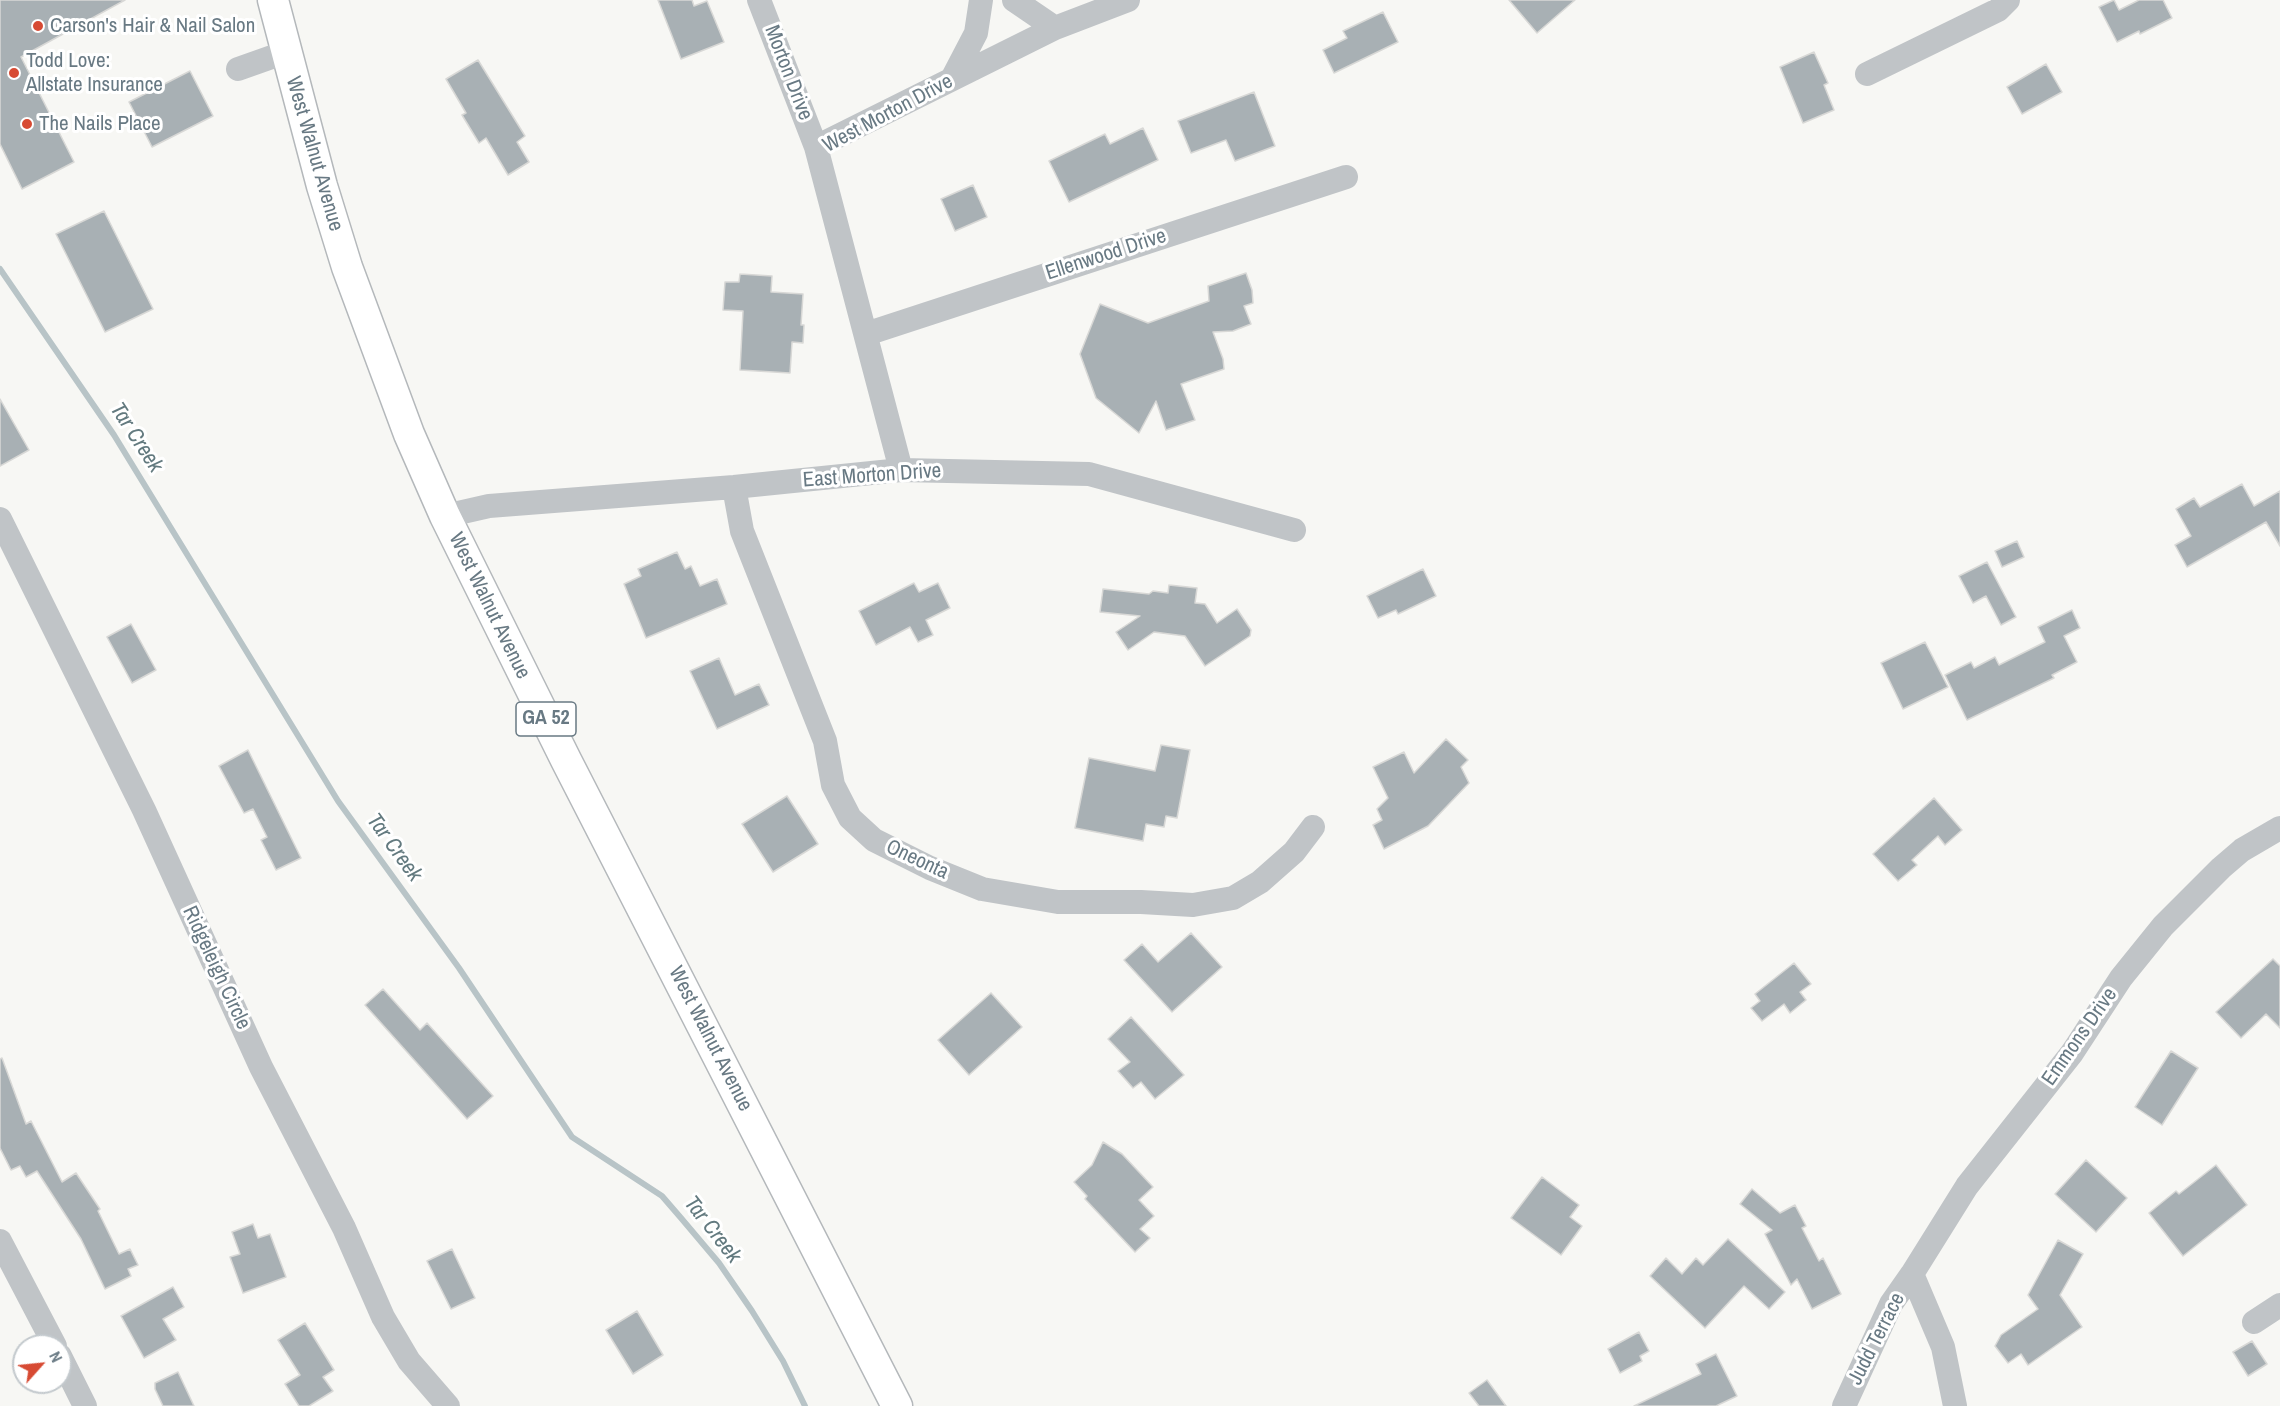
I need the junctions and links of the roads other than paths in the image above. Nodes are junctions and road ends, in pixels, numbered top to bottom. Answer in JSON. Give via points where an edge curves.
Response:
{"nodes":[{"id":1,"x":273,"y":0,"type":"edge"},
{"id":2,"x":759,"y":0,"type":"edge"},
{"id":3,"x":981,"y":0,"type":"edge"},
{"id":4,"x":1014,"y":0,"type":"edge"},
{"id":5,"x":1128,"y":0,"type":"edge"},
{"id":6,"x":2008,"y":0,"type":"edge"},
{"id":7,"x":1055,"y":28,"type":"junction"},
{"id":8,"x":286,"y":52,"type":"junction"},
{"id":9,"x":238,"y":69,"type":"dead end"},
{"id":10,"x":1867,"y":74,"type":"dead end"},
{"id":11,"x":952,"y":80,"type":"junction"},
{"id":12,"x":816,"y":147,"type":"junction"},
{"id":13,"x":1346,"y":177,"type":"dead end"},
{"id":14,"x":866,"y":334,"type":"junction"},
{"id":15,"x":901,"y":470,"type":"junction"},
{"id":16,"x":734,"y":487,"type":"junction"},
{"id":17,"x":445,"y":516,"type":"junction"},
{"id":18,"x":0,"y":519,"type":"edge"},
{"id":19,"x":1294,"y":530,"type":"dead end"},
{"id":20,"x":1313,"y":828,"type":"dead end"},
{"id":21,"x":2280,"y":828,"type":"edge"},
{"id":22,"x":0,"y":1241,"type":"edge"},
{"id":23,"x":1912,"y":1274,"type":"junction"},
{"id":24,"x":2280,"y":1305,"type":"edge"},
{"id":25,"x":2254,"y":1322,"type":"dead end"},
{"id":26,"x":49,"y":1334,"type":"edge"},
{"id":27,"x":72,"y":1380,"type":"edge"},
{"id":28,"x":85,"y":1406,"type":"edge"},
{"id":29,"x":448,"y":1406,"type":"edge"},
{"id":30,"x":897,"y":1406,"type":"edge"},
{"id":31,"x":1844,"y":1406,"type":"edge"},
{"id":32,"x":1955,"y":1406,"type":"edge"}],
"edges":[{"from":1,"to":8,"type":"main road","name":"West Walnut Avenue","number":"GA 52"},
{"from":2,"to":12,"type":"street","name":"Morton Drive"},
{"from":3,"to":11,"type":"street","via":[[976,33]]},
{"from":4,"to":7,"type":"street"},
{"from":5,"to":7,"type":"street","name":"West Morton Drive"},
{"from":6,"to":10,"type":"street","via":[[1998,10]]},
{"from":7,"to":11,"type":"street","name":"West Morton Drive"},
{"from":8,"to":9,"type":"street"},
{"from":8,"to":17,"type":"main road","name":"West Walnut Avenue","number":"GA 52","via":[[347,267],[405,424]]},
{"from":11,"to":12,"type":"street","name":"West Morton Drive"},
{"from":12,"to":14,"type":"street","name":"West Morton Drive"},
{"from":13,"to":14,"type":"street","name":"Ellenwood Drive"},
{"from":14,"to":15,"type":"street","name":"West Morton Drive"},
{"from":15,"to":16,"type":"street","name":"East Morton Drive"},
{"from":15,"to":19,"type":"street","name":"East Morton Drive","via":[[1089,474]]},
{"from":16,"to":17,"type":"street","name":"East Morton Drive","via":[[489,506]]},
{"from":16,"to":20,"type":"street","name":"Oneonta","via":[[742,531],[825,741],[833,785],[850,818],[874,840],[982,890],[1058,902],[1193,905],[1233,898],[1260,882],[1294,852]]},
{"from":17,"to":30,"type":"main road","name":"West Walnut Avenue","number":"GA 52"},
{"from":18,"to":29,"type":"street","name":"Ridgeleigh Circle","via":[[144,810],[261,1067],[344,1228],[383,1317],[409,1361]]},
{"from":21,"to":23,"type":"street","name":"Emmons Drive","via":[[2235,856],[2163,926],[2121,978],[2072,1053],[1966,1186]]},
{"from":22,"to":26,"type":"street"},
{"from":23,"to":31,"type":"street","name":"Judd Terrace","via":[[1891,1304]]},
{"from":23,"to":32,"type":"street","via":[[1943,1347]]},
{"from":24,"to":25,"type":"street"},
{"from":27,"to":28,"type":"street"}]}
